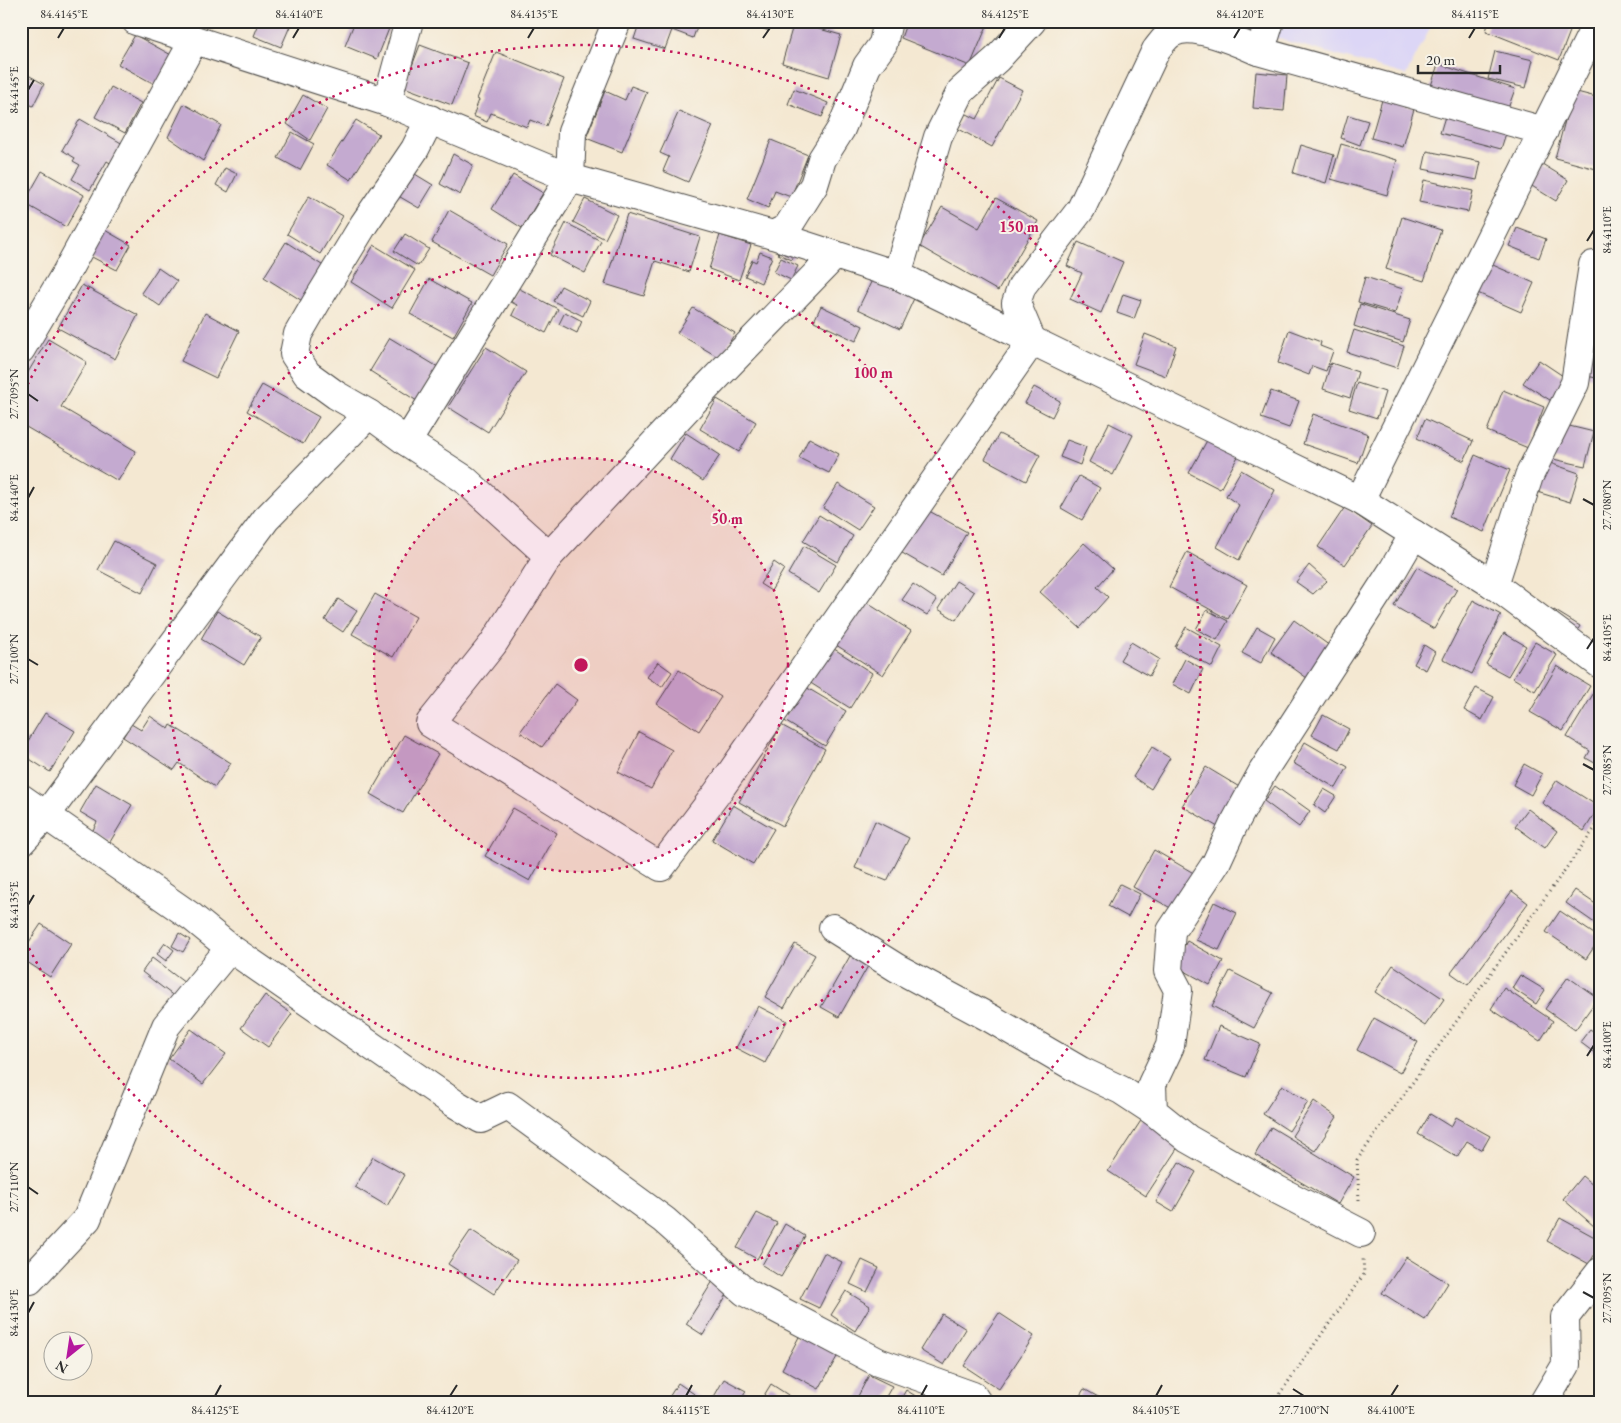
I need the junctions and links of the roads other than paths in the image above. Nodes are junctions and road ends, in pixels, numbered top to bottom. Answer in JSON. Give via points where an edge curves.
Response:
{"nodes":[{"id":1,"x":136,"y":21,"type":"edge"},
{"id":2,"x":408,"y":21,"type":"edge"},
{"id":3,"x":618,"y":21,"type":"edge"},
{"id":4,"x":888,"y":21,"type":"edge"},
{"id":5,"x":1032,"y":21,"type":"edge"},
{"id":6,"x":1270,"y":21,"type":"edge"},
{"id":7,"x":1598,"y":21,"type":"edge"},
{"id":8,"x":194,"y":40,"type":"junction"},
{"id":9,"x":1258,"y":51,"type":"junction"},
{"id":10,"x":387,"y":102,"type":"junction"},
{"id":11,"x":430,"y":119,"type":"junction"},
{"id":12,"x":1544,"y":131,"type":"junction"},
{"id":13,"x":570,"y":178,"type":"junction"},
{"id":14,"x":773,"y":235,"type":"junction"},
{"id":15,"x":835,"y":255,"type":"junction"},
{"id":16,"x":1593,"y":265,"type":"dead end"},
{"id":17,"x":897,"y":275,"type":"junction"},
{"id":18,"x":1032,"y":341,"type":"junction"},
{"id":19,"x":21,"y":349,"type":"edge"},
{"id":20,"x":370,"y":414,"type":"junction"},
{"id":21,"x":407,"y":442,"type":"junction"},
{"id":22,"x":1360,"y":500,"type":"junction"},
{"id":23,"x":1414,"y":534,"type":"junction"},
{"id":24,"x":549,"y":556,"type":"junction"},
{"id":25,"x":1494,"y":585,"type":"junction"},
{"id":26,"x":1600,"y":664,"type":"edge"},
{"id":27,"x":21,"y":798,"type":"edge"},
{"id":28,"x":47,"y":814,"type":"junction"},
{"id":29,"x":21,"y":842,"type":"edge"},
{"id":30,"x":833,"y":928,"type":"dead end"},
{"id":31,"x":230,"y":948,"type":"junction"},
{"id":32,"x":1153,"y":1111,"type":"junction"},
{"id":33,"x":1361,"y":1232,"type":"road end"},
{"id":34,"x":1600,"y":1272,"type":"edge"},
{"id":35,"x":21,"y":1277,"type":"edge"},
{"id":36,"x":977,"y":1402,"type":"edge"},
{"id":37,"x":1544,"y":1402,"type":"edge"}],
"edges":[{"from":1,"to":8,"type":"street"},
{"from":2,"to":10,"type":"street"},
{"from":3,"to":13,"type":"street","via":[[572,132]]},
{"from":4,"to":14,"type":"street","via":[[882,44],[867,66],[841,129],[822,159],[814,185],[787,228]]},
{"from":5,"to":17,"type":"street","via":[[997,59],[961,90],[938,137]]},
{"from":6,"to":9,"type":"street"},
{"from":7,"to":12,"type":"street"},
{"from":8,"to":10,"type":"street"},
{"from":8,"to":19,"type":"street"},
{"from":9,"to":12,"type":"street"},
{"from":9,"to":18,"type":"street","via":[[1217,34],[1185,29],[1171,33],[1156,50],[1081,209],[1022,286],[1016,303]]},
{"from":10,"to":11,"type":"street"},
{"from":11,"to":13,"type":"street"},
{"from":11,"to":20,"type":"street","via":[[415,149],[364,224],[298,334],[294,354],[307,374]]},
{"from":12,"to":22,"type":"street"},
{"from":13,"to":14,"type":"street"},
{"from":13,"to":21,"type":"street"},
{"from":14,"to":15,"type":"street"},
{"from":15,"to":17,"type":"street"},
{"from":15,"to":24,"type":"street"},
{"from":16,"to":25,"type":"street","via":[[1576,383],[1529,476]]},
{"from":17,"to":18,"type":"street"},
{"from":18,"to":22,"type":"street"},
{"from":18,"to":24,"type":"street","via":[[717,793],[661,867],[430,723],[492,644]]},
{"from":20,"to":21,"type":"street"},
{"from":20,"to":28,"type":"street","via":[[266,518]]},
{"from":21,"to":24,"type":"street","via":[[464,479]]},
{"from":22,"to":23,"type":"street"},
{"from":23,"to":25,"type":"street"},
{"from":23,"to":32,"type":"street","via":[[1263,770],[1216,863],[1171,931],[1168,971],[1178,990],[1170,1046],[1152,1084]]},
{"from":25,"to":26,"type":"street"},
{"from":27,"to":28,"type":"street"},
{"from":28,"to":29,"type":"street"},
{"from":28,"to":31,"type":"street","via":[[192,917]]},
{"from":30,"to":32,"type":"street","via":[[897,968],[1121,1090]]},
{"from":31,"to":35,"type":"street","via":[[166,1026],[87,1219],[30,1280]]},
{"from":31,"to":36,"type":"street","via":[[480,1119],[508,1106],[664,1220],[745,1292],[878,1362],[973,1396]]},
{"from":32,"to":33,"type":"street","via":[[1188,1139]]},
{"from":34,"to":37,"type":"street","via":[[1565,1317],[1566,1365]]}]}
